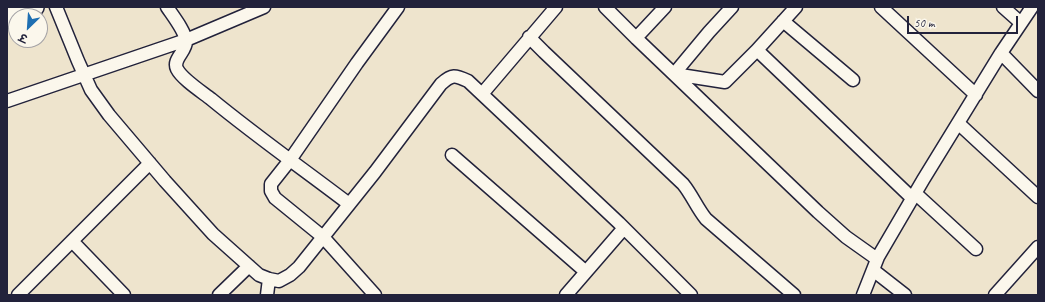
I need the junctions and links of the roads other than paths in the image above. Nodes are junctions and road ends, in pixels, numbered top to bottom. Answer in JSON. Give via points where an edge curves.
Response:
{"nodes":[{"id":1,"x":34,"y":7,"type":"edge"},
{"id":2,"x":56,"y":7,"type":"edge"},
{"id":3,"x":167,"y":7,"type":"edge"},
{"id":4,"x":264,"y":7,"type":"edge"},
{"id":5,"x":398,"y":7,"type":"edge"},
{"id":6,"x":556,"y":7,"type":"edge"},
{"id":7,"x":605,"y":7,"type":"edge"},
{"id":8,"x":665,"y":7,"type":"edge"},
{"id":9,"x":732,"y":7,"type":"edge"},
{"id":10,"x":796,"y":7,"type":"edge"},
{"id":11,"x":881,"y":7,"type":"edge"},
{"id":12,"x":1003,"y":7,"type":"edge"},
{"id":13,"x":1032,"y":7,"type":"edge"},
{"id":14,"x":7,"y":18,"type":"edge"},
{"id":15,"x":783,"y":21,"type":"junction"},
{"id":16,"x":1021,"y":23,"type":"junction"},
{"id":17,"x":529,"y":37,"type":"junction"},
{"id":18,"x":636,"y":38,"type":"junction"},
{"id":19,"x":186,"y":40,"type":"junction"},
{"id":20,"x":757,"y":50,"type":"junction"},
{"id":21,"x":1001,"y":53,"type":"junction"},
{"id":22,"x":674,"y":74,"type":"junction"},
{"id":23,"x":84,"y":75,"type":"junction"},
{"id":24,"x":853,"y":80,"type":"dead end"},
{"id":25,"x":1038,"y":91,"type":"edge"},
{"id":26,"x":482,"y":94,"type":"junction"},
{"id":27,"x":976,"y":95,"type":"junction"},
{"id":28,"x":7,"y":101,"type":"edge"},
{"id":29,"x":958,"y":123,"type":"junction"},
{"id":30,"x":452,"y":155,"type":"dead end"},
{"id":31,"x":290,"y":160,"type":"junction"},
{"id":32,"x":150,"y":163,"type":"junction"},
{"id":33,"x":913,"y":196,"type":"junction"},
{"id":34,"x":1038,"y":198,"type":"edge"},
{"id":35,"x":350,"y":204,"type":"junction"},
{"id":36,"x":624,"y":228,"type":"junction"},
{"id":37,"x":323,"y":237,"type":"junction"},
{"id":38,"x":72,"y":241,"type":"junction"},
{"id":39,"x":1038,"y":247,"type":"edge"},
{"id":40,"x":976,"y":249,"type":"dead end"},
{"id":41,"x":875,"y":264,"type":"junction"},
{"id":42,"x":249,"y":266,"type":"junction"},
{"id":43,"x":586,"y":272,"type":"junction"},
{"id":44,"x":269,"y":279,"type":"junction"},
{"id":45,"x":371,"y":294,"type":"edge"},
{"id":46,"x":569,"y":294,"type":"edge"},
{"id":47,"x":18,"y":295,"type":"edge"},
{"id":48,"x":124,"y":295,"type":"edge"},
{"id":49,"x":219,"y":295,"type":"edge"},
{"id":50,"x":268,"y":295,"type":"edge"},
{"id":51,"x":691,"y":295,"type":"edge"},
{"id":52,"x":794,"y":295,"type":"edge"},
{"id":53,"x":863,"y":295,"type":"edge"},
{"id":54,"x":905,"y":295,"type":"edge"},
{"id":55,"x":995,"y":295,"type":"edge"}],
"edges":[{"from":1,"to":14,"type":"highway"},
{"from":2,"to":23,"type":"street"},
{"from":3,"to":19,"type":"street"},
{"from":4,"to":19,"type":"street"},
{"from":5,"to":31,"type":"street"},
{"from":6,"to":17,"type":"street"},
{"from":7,"to":18,"type":"street"},
{"from":8,"to":18,"type":"street"},
{"from":9,"to":22,"type":"street"},
{"from":10,"to":15,"type":"street"},
{"from":11,"to":27,"type":"street"},
{"from":12,"to":16,"type":"street"},
{"from":13,"to":16,"type":"street"},
{"from":15,"to":20,"type":"street"},
{"from":15,"to":24,"type":"street"},
{"from":16,"to":21,"type":"street"},
{"from":17,"to":26,"type":"street"},
{"from":17,"to":52,"type":"street","via":[[683,184],[706,219]]},
{"from":18,"to":22,"type":"street"},
{"from":19,"to":23,"type":"street"},
{"from":19,"to":31,"type":"street","via":[[177,60],[178,70],[233,117]]},
{"from":20,"to":22,"type":"street","via":[[725,82]]},
{"from":20,"to":33,"type":"street"},
{"from":21,"to":25,"type":"street"},
{"from":21,"to":27,"type":"street"},
{"from":22,"to":41,"type":"street"},
{"from":23,"to":28,"type":"street"},
{"from":23,"to":32,"type":"street","via":[[91,90],[109,115]]},
{"from":26,"to":35,"type":"street","via":[[460,77],[448,78]]},
{"from":26,"to":36,"type":"street"},
{"from":27,"to":29,"type":"street"},
{"from":29,"to":33,"type":"street"},
{"from":29,"to":34,"type":"street"},
{"from":30,"to":43,"type":"street"},
{"from":31,"to":35,"type":"street"},
{"from":31,"to":37,"type":"street","via":[[272,184],[271,191],[275,198]]},
{"from":32,"to":38,"type":"street"},
{"from":32,"to":42,"type":"street","via":[[213,234]]},
{"from":33,"to":40,"type":"street"},
{"from":33,"to":41,"type":"street"},
{"from":35,"to":37,"type":"street"},
{"from":36,"to":43,"type":"street"},
{"from":36,"to":51,"type":"street"},
{"from":37,"to":44,"type":"street","via":[[290,275],[279,281]]},
{"from":37,"to":45,"type":"street"},
{"from":38,"to":47,"type":"street"},
{"from":38,"to":48,"type":"street"},
{"from":39,"to":55,"type":"street"},
{"from":41,"to":53,"type":"street"},
{"from":41,"to":54,"type":"street"},
{"from":42,"to":44,"type":"street","via":[[259,275]]},
{"from":42,"to":49,"type":"street"},
{"from":43,"to":46,"type":"street"},
{"from":44,"to":50,"type":"street"}]}
